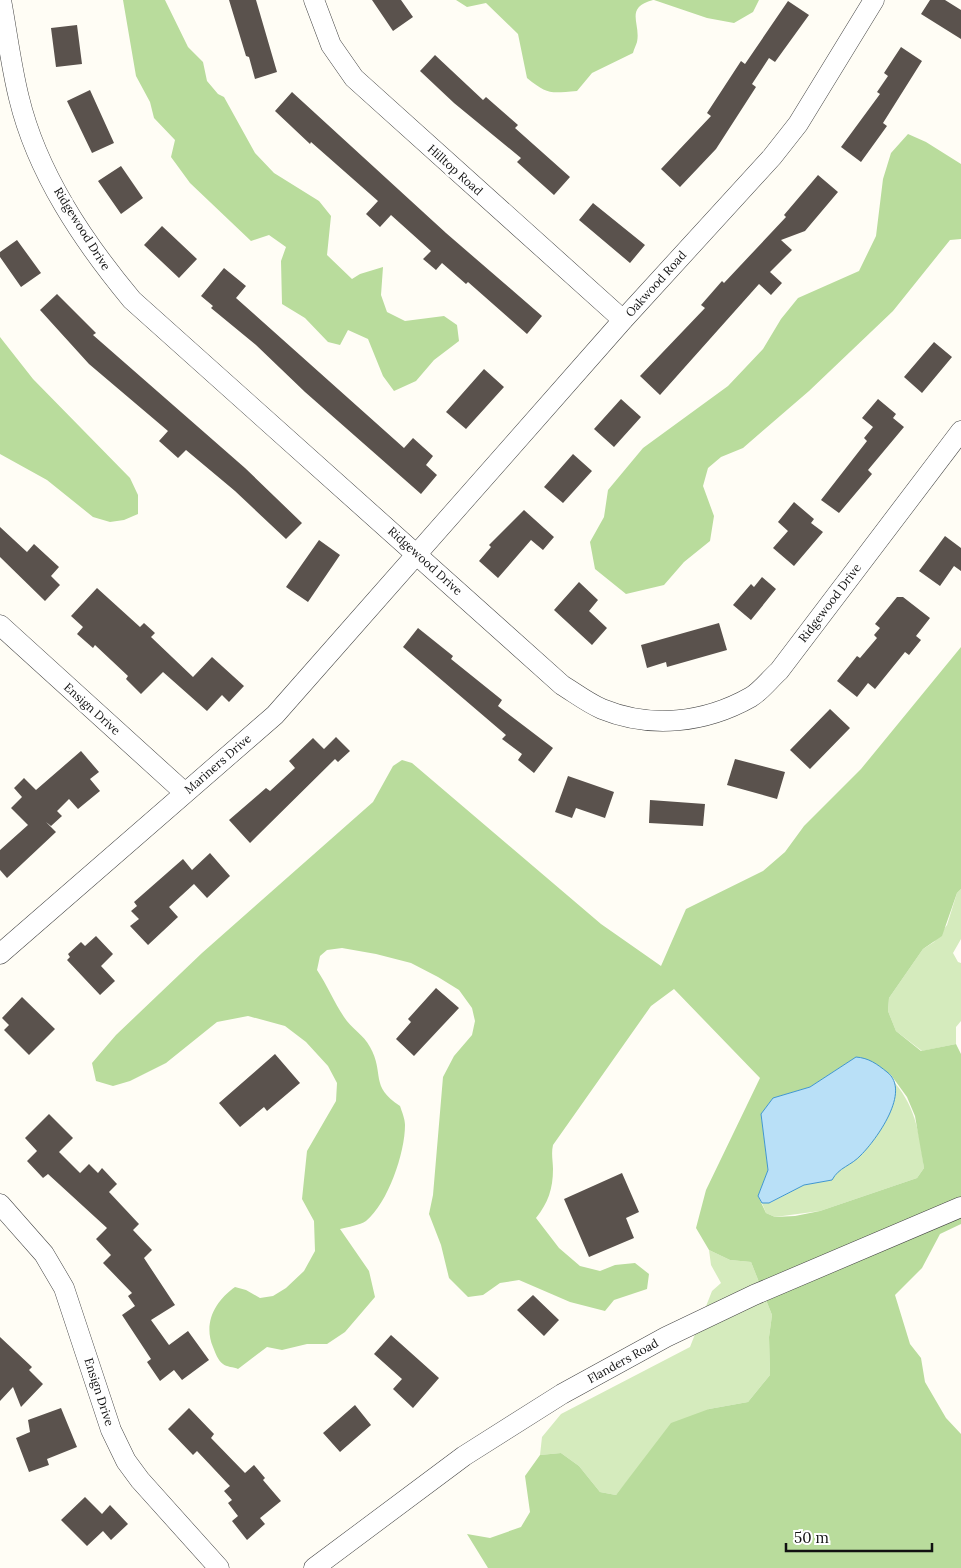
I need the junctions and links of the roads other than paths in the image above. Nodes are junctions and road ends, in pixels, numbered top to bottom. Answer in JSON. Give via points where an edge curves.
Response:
{"nodes":[{"id":1,"x":1,"y":0,"type":"edge"},
{"id":2,"x":314,"y":0,"type":"edge"},
{"id":3,"x":874,"y":0,"type":"edge"},
{"id":4,"x":623,"y":320,"type":"junction"},
{"id":5,"x":961,"y":432,"type":"edge"},
{"id":6,"x":417,"y":554,"type":"junction"},
{"id":7,"x":0,"y":625,"type":"edge"},
{"id":8,"x":185,"y":793,"type":"junction"},
{"id":9,"x":0,"y":954,"type":"edge"},
{"id":10,"x":0,"y":1204,"type":"edge"},
{"id":11,"x":961,"y":1207,"type":"edge"},
{"id":12,"x":219,"y":1568,"type":"edge"},
{"id":13,"x":314,"y":1568,"type":"edge"}],
"edges":[{"from":1,"to":6,"type":"street","name":"Ridgewood Drive","via":[[19,99],[39,154],[63,204],[97,259],[138,306]]},
{"from":2,"to":4,"type":"street","name":"Hilltop Road","via":[[331,45],[354,78]]},
{"from":3,"to":4,"type":"street","name":"Oakwood Road","via":[[798,124],[772,157]]},
{"from":4,"to":6,"type":"street","name":"Oakwood Road"},
{"from":5,"to":6,"type":"street","name":"Ridgewood Drive","via":[[779,670],[752,696],[714,714],[676,722],[637,720],[601,709],[562,685]]},
{"from":6,"to":8,"type":"street","name":"Mariners Drive","via":[[275,715]]},
{"from":7,"to":8,"type":"street","name":"Ensign Drive"},
{"from":8,"to":9,"type":"street","name":"Mariners Drive"},
{"from":10,"to":12,"type":"street","name":"Ensign Drive","via":[[44,1254],[64,1288],[111,1430],[126,1461]]},
{"from":11,"to":13,"type":"street","name":"Flanders Road","via":[[754,1295],[562,1394],[464,1456]]}]}
